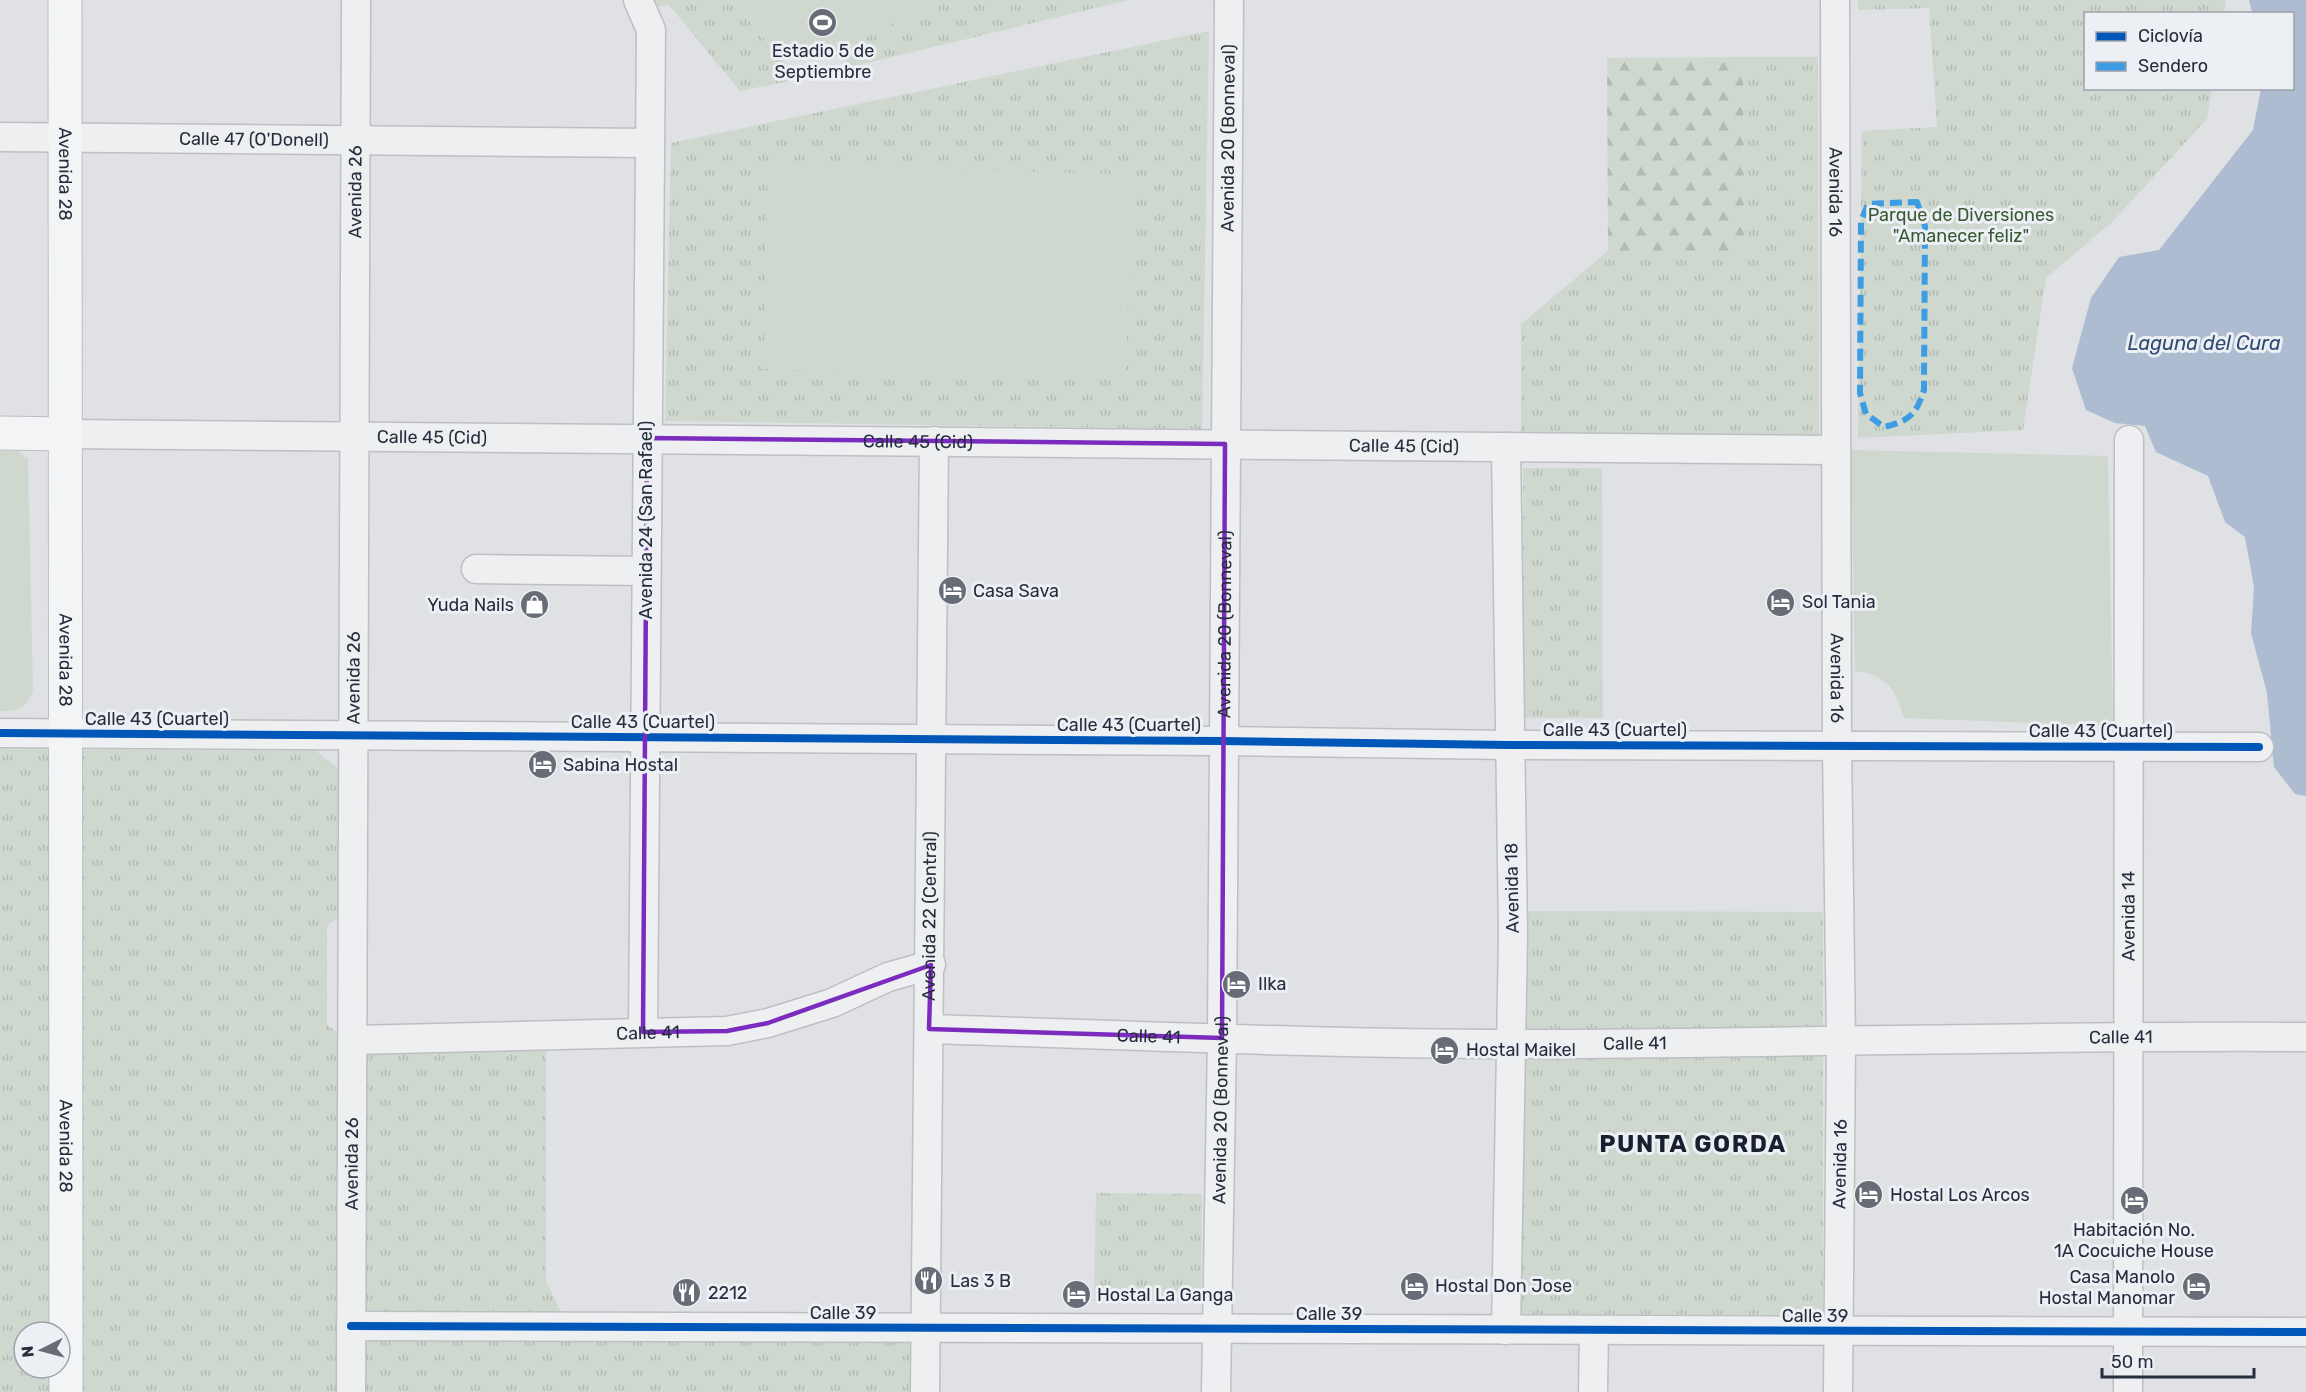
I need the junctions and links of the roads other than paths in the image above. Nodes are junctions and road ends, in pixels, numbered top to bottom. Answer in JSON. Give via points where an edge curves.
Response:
{"nodes":[{"id":1,"x":65,"y":0,"type":"edge"},
{"id":2,"x":356,"y":0,"type":"edge"},
{"id":3,"x":1229,"y":0,"type":"edge"},
{"id":4,"x":1835,"y":0,"type":"edge"},
{"id":5,"x":641,"y":5,"type":"edge"},
{"id":6,"x":0,"y":137,"type":"edge"},
{"id":7,"x":67,"y":137,"type":"junction"},
{"id":8,"x":356,"y":140,"type":"junction"},
{"id":9,"x":650,"y":143,"type":"junction"},
{"id":10,"x":0,"y":433,"type":"edge"},
{"id":11,"x":66,"y":434,"type":"junction"},
{"id":12,"x":355,"y":436,"type":"junction"},
{"id":13,"x":647,"y":438,"type":"junction"},
{"id":14,"x":2129,"y":440,"type":"dead end"},
{"id":15,"x":934,"y":441,"type":"junction"},
{"id":16,"x":1225,"y":444,"type":"junction"},
{"id":17,"x":1506,"y":447,"type":"junction"},
{"id":18,"x":1836,"y":450,"type":"junction"},
{"id":19,"x":476,"y":569,"type":"dead end"},
{"id":20,"x":646,"y":571,"type":"junction"},
{"id":21,"x":0,"y":734,"type":"edge"},
{"id":22,"x":65,"y":734,"type":"junction"},
{"id":23,"x":354,"y":736,"type":"junction"},
{"id":24,"x":644,"y":737,"type":"junction"},
{"id":25,"x":931,"y":739,"type":"junction"},
{"id":26,"x":1222,"y":741,"type":"junction"},
{"id":27,"x":1837,"y":744,"type":"junction"},
{"id":28,"x":1509,"y":746,"type":"junction"},
{"id":29,"x":2128,"y":746,"type":"junction"},
{"id":30,"x":2259,"y":747,"type":"dead end"},
{"id":31,"x":931,"y":965,"type":"junction"},
{"id":32,"x":928,"y":1029,"type":"junction"},
{"id":33,"x":643,"y":1032,"type":"junction"},
{"id":34,"x":2128,"y":1035,"type":"junction"},
{"id":35,"x":2306,"y":1036,"type":"edge"},
{"id":36,"x":1222,"y":1038,"type":"junction"},
{"id":37,"x":354,"y":1040,"type":"junction"},
{"id":38,"x":1841,"y":1042,"type":"junction"},
{"id":39,"x":1512,"y":1044,"type":"junction"},
{"id":40,"x":351,"y":1326,"type":"junction"},
{"id":41,"x":925,"y":1328,"type":"junction"},
{"id":42,"x":1217,"y":1329,"type":"junction"},
{"id":43,"x":1506,"y":1330,"type":"junction"},
{"id":44,"x":1594,"y":1330,"type":"junction"},
{"id":45,"x":1838,"y":1331,"type":"junction"},
{"id":46,"x":2128,"y":1332,"type":"junction"},
{"id":47,"x":2306,"y":1332,"type":"edge"},
{"id":48,"x":66,"y":1392,"type":"edge"},
{"id":49,"x":351,"y":1392,"type":"edge"},
{"id":50,"x":925,"y":1392,"type":"edge"},
{"id":51,"x":1216,"y":1392,"type":"edge"},
{"id":52,"x":1593,"y":1392,"type":"edge"},
{"id":53,"x":1838,"y":1392,"type":"edge"},
{"id":54,"x":2128,"y":1392,"type":"edge"}],
"edges":[{"from":1,"to":7,"type":"main road","name":"Avenida 28"},
{"from":2,"to":8,"type":"street","name":"Avenida 26"},
{"from":3,"to":16,"type":"street","name":"Avenida 20 (Bonneval)"},
{"from":4,"to":18,"type":"street","name":"Avenida 16"},
{"from":5,"to":9,"type":"street","name":"Avenida 24 (San Rafael)","via":[[651,30]]},
{"from":6,"to":7,"type":"street","name":"Calle 47 (O'Donell)"},
{"from":7,"to":8,"type":"street","name":"Calle 47 (O'Donell)"},
{"from":7,"to":11,"type":"main road","name":"Avenida 28"},
{"from":8,"to":9,"type":"street","name":"Calle 47 (O'Donell)"},
{"from":8,"to":12,"type":"street","name":"Avenida 26"},
{"from":9,"to":13,"type":"street","name":"Avenida 24 (San Rafael)"},
{"from":10,"to":11,"type":"main road","name":"Calle 45 (Cid)"},
{"from":11,"to":12,"type":"street","name":"Calle 45 (Cid)"},
{"from":11,"to":22,"type":"main road","name":"Avenida 28"},
{"from":12,"to":13,"type":"street","name":"Calle 45 (Cid)"},
{"from":12,"to":23,"type":"street","name":"Avenida 26"},
{"from":13,"to":15,"type":"street","name":"Calle 45 (Cid)"},
{"from":13,"to":20,"type":"street","name":"Avenida 24 (San Rafael)"},
{"from":14,"to":29,"type":"street","name":"Avenida 14"},
{"from":15,"to":16,"type":"street","name":"Calle 45 (Cid)"},
{"from":15,"to":25,"type":"street","name":"Avenida 22 (Central)"},
{"from":16,"to":17,"type":"street","name":"Calle 45 (Cid)"},
{"from":16,"to":26,"type":"street","name":"Avenida 20 (Bonneval)"},
{"from":17,"to":18,"type":"street","name":"Calle 45 (Cid)"},
{"from":17,"to":28,"type":"street","name":"Avenida 18"},
{"from":18,"to":27,"type":"street","name":"Avenida 16"},
{"from":19,"to":20,"type":"street"},
{"from":20,"to":24,"type":"street","name":"Avenida 24 (San Rafael)"},
{"from":21,"to":22,"type":"street","name":"Calle 43 (Cuartel)"},
{"from":22,"to":23,"type":"street","name":"Calle 43 (Cuartel)"},
{"from":22,"to":48,"type":"main road","name":"Avenida 28"},
{"from":23,"to":24,"type":"street","name":"Calle 43 (Cuartel)"},
{"from":23,"to":37,"type":"street","name":"Avenida 26"},
{"from":24,"to":25,"type":"street","name":"Calle 43 (Cuartel)"},
{"from":24,"to":33,"type":"street","name":"Avenida 24 (San Rafael)"},
{"from":25,"to":26,"type":"street","name":"Calle 43 (Cuartel)"},
{"from":25,"to":31,"type":"street","name":"Avenida 22 (Central)"},
{"from":26,"to":28,"type":"street","name":"Calle 43 (Cuartel)"},
{"from":26,"to":36,"type":"street","name":"Avenida 20 (Bonneval)"},
{"from":27,"to":28,"type":"street","name":"Calle 43 (Cuartel)"},
{"from":27,"to":29,"type":"street","name":"Calle 43 (Cuartel)"},
{"from":27,"to":38,"type":"street","name":"Avenida 16"},
{"from":28,"to":39,"type":"street","name":"Avenida 18"},
{"from":29,"to":30,"type":"street","name":"Calle 43 (Cuartel)"},
{"from":29,"to":34,"type":"street","name":"Avenida 14"},
{"from":31,"to":32,"type":"street","name":"Avenida 22 (Central)"},
{"from":31,"to":33,"type":"street","name":"Calle 41","via":[[888,977],[832,1003],[768,1023],[727,1031]]},
{"from":32,"to":36,"type":"street","name":"Calle 41"},
{"from":32,"to":41,"type":"street","name":"Avenida 22 (Central)"},
{"from":33,"to":37,"type":"street","name":"Calle 41"},
{"from":34,"to":35,"type":"street","name":"Calle 41"},
{"from":34,"to":38,"type":"street","name":"Calle 41"},
{"from":34,"to":46,"type":"street","name":"Avenida 14"},
{"from":36,"to":39,"type":"street","name":"Calle 41"},
{"from":36,"to":42,"type":"street","name":"Avenida 20 (Bonneval)"},
{"from":37,"to":40,"type":"street","name":"Avenida 26"},
{"from":38,"to":39,"type":"street","name":"Calle 41"},
{"from":38,"to":45,"type":"street","name":"Avenida 16"},
{"from":39,"to":43,"type":"street","name":"Avenida 18"},
{"from":40,"to":41,"type":"street","name":"Calle 39"},
{"from":40,"to":49,"type":"street","name":"Avenida 26"},
{"from":41,"to":42,"type":"street","name":"Calle 39"},
{"from":41,"to":50,"type":"street","name":"Avenida 22 (Central)"},
{"from":42,"to":43,"type":"street","name":"Calle 39"},
{"from":42,"to":51,"type":"street","name":"Avenida 20 (Bonneval)"},
{"from":43,"to":44,"type":"street","name":"Calle 39"},
{"from":44,"to":45,"type":"street","name":"Calle 39"},
{"from":44,"to":52,"type":"street"},
{"from":45,"to":46,"type":"street","name":"Calle 39"},
{"from":45,"to":53,"type":"street","name":"Avenida 16"},
{"from":46,"to":47,"type":"street","name":"Calle 39"},
{"from":46,"to":54,"type":"street","name":"Avenida 14"}]}
